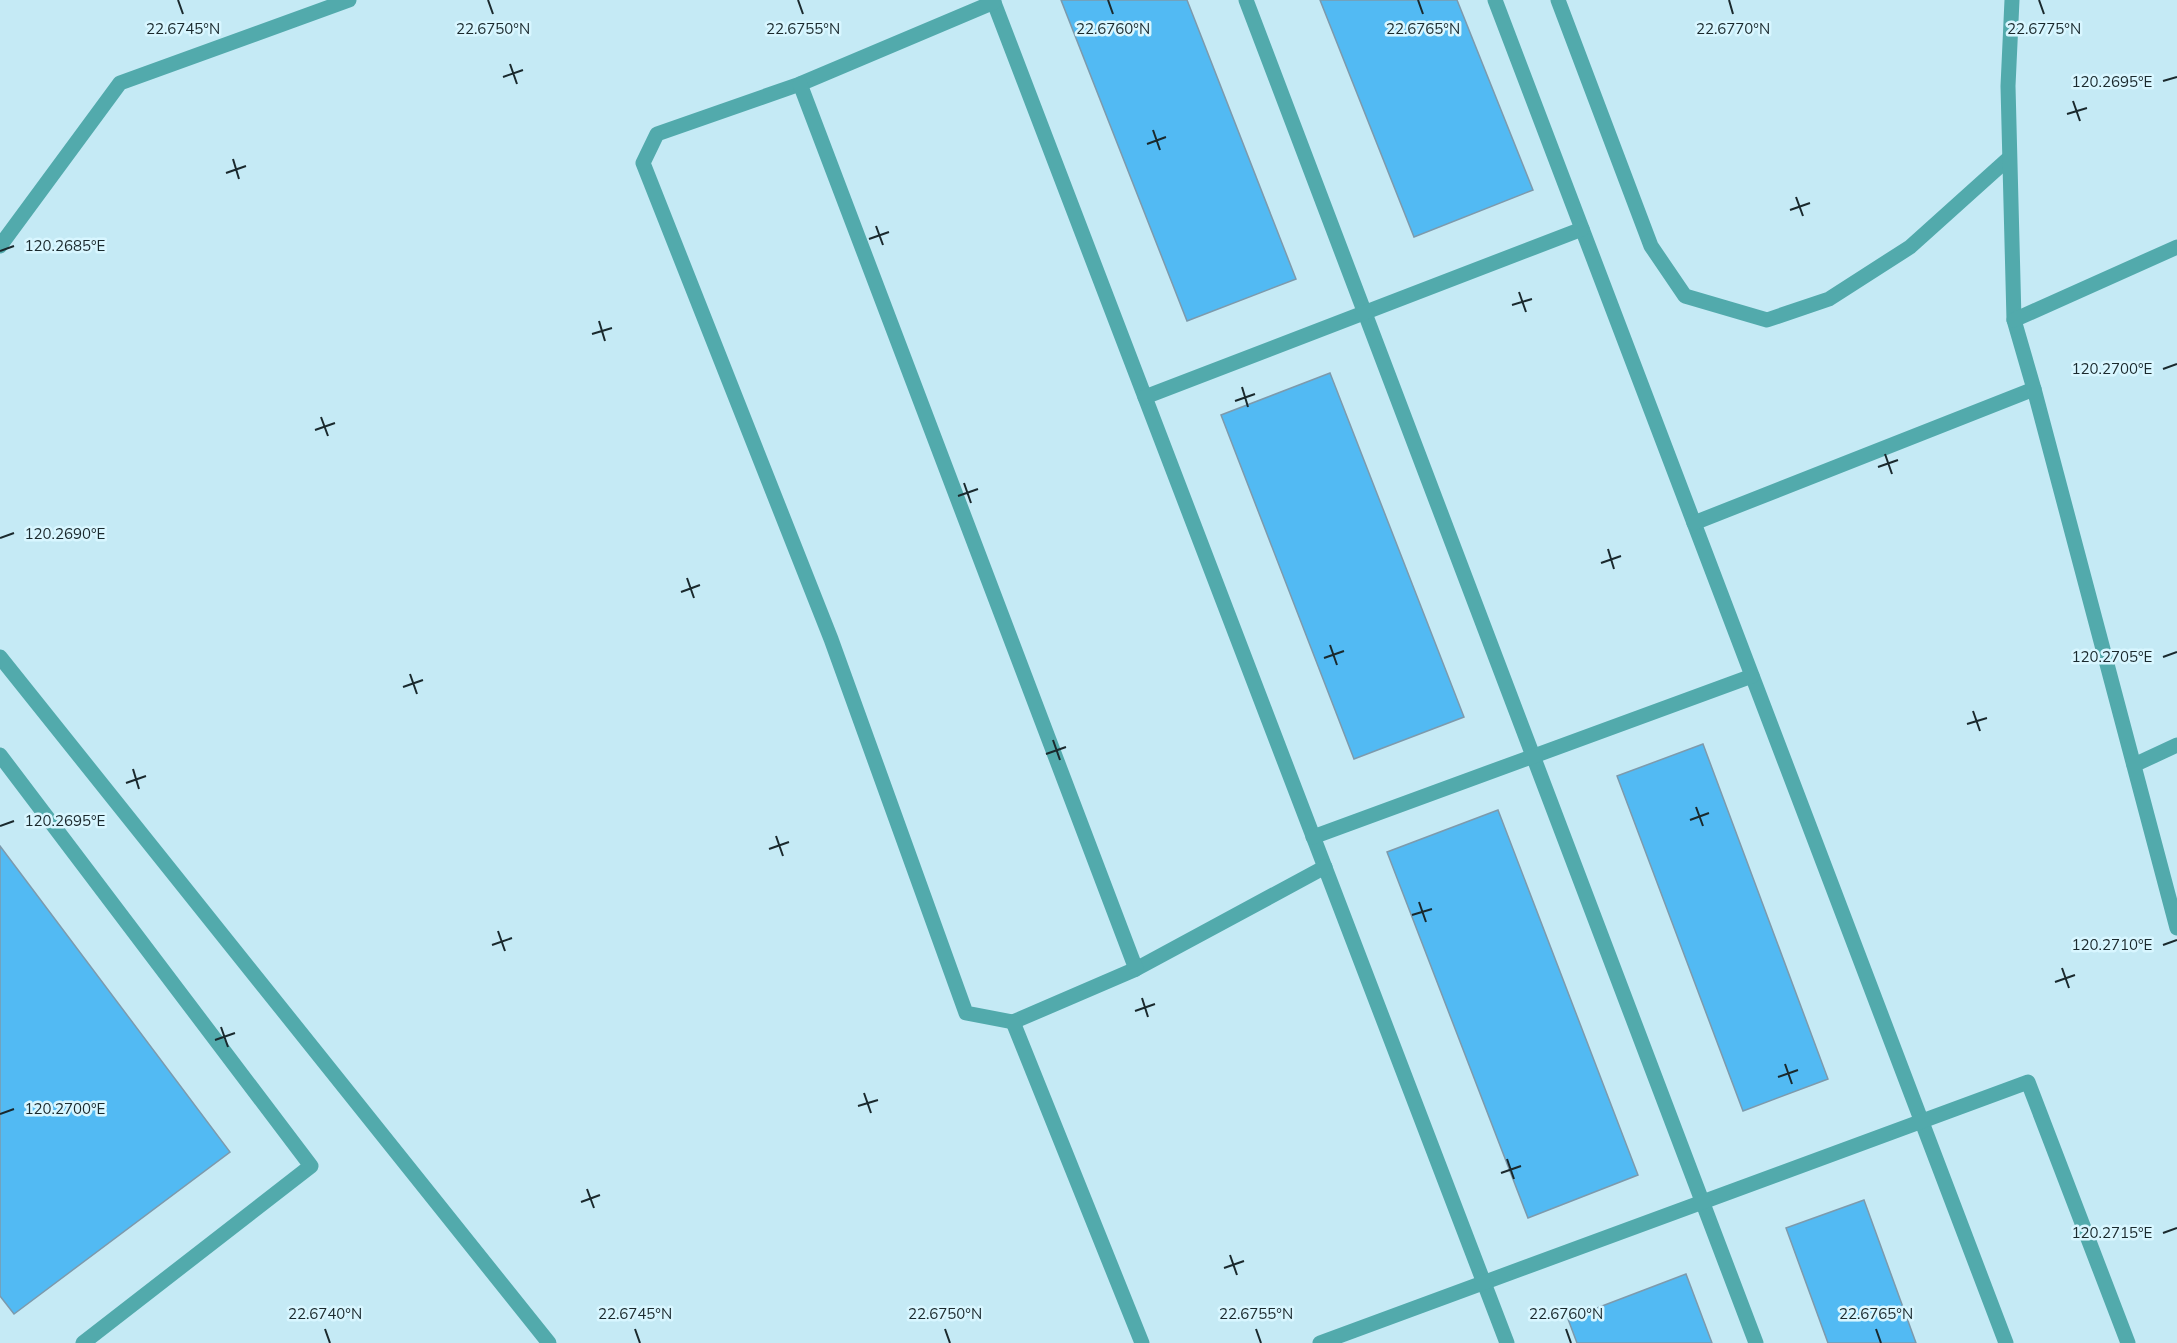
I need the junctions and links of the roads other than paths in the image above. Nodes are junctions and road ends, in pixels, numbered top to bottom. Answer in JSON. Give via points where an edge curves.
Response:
{"nodes":[{"id":1,"x":349,"y":0,"type":"edge"},
{"id":2,"x":1246,"y":0,"type":"edge"},
{"id":3,"x":1495,"y":0,"type":"edge"},
{"id":4,"x":1558,"y":0,"type":"edge"},
{"id":5,"x":2012,"y":0,"type":"edge"},
{"id":6,"x":994,"y":1,"type":"edge"},
{"id":7,"x":800,"y":84,"type":"junction"},
{"id":8,"x":2009,"y":158,"type":"junction"},
{"id":9,"x":1582,"y":230,"type":"junction"},
{"id":10,"x":0,"y":246,"type":"edge"},
{"id":11,"x":2177,"y":247,"type":"edge"},
{"id":12,"x":1365,"y":312,"type":"junction"},
{"id":13,"x":2014,"y":320,"type":"junction"},
{"id":14,"x":2034,"y":389,"type":"junction"},
{"id":15,"x":1145,"y":397,"type":"junction"},
{"id":16,"x":1694,"y":523,"type":"junction"},
{"id":17,"x":0,"y":657,"type":"edge"},
{"id":18,"x":1752,"y":676,"type":"junction"},
{"id":19,"x":2177,"y":745,"type":"edge"},
{"id":20,"x":0,"y":755,"type":"edge"},
{"id":21,"x":1533,"y":756,"type":"junction"},
{"id":22,"x":2134,"y":765,"type":"junction"},
{"id":23,"x":1313,"y":837,"type":"junction"},
{"id":24,"x":1325,"y":867,"type":"junction"},
{"id":25,"x":2177,"y":928,"type":"edge"},
{"id":26,"x":1136,"y":969,"type":"junction"},
{"id":27,"x":1013,"y":1022,"type":"junction"},
{"id":28,"x":1922,"y":1121,"type":"junction"},
{"id":29,"x":1703,"y":1202,"type":"junction"},
{"id":30,"x":1484,"y":1284,"type":"junction"},
{"id":31,"x":83,"y":1343,"type":"edge"},
{"id":32,"x":549,"y":1343,"type":"edge"},
{"id":33,"x":1142,"y":1343,"type":"edge"},
{"id":34,"x":1320,"y":1343,"type":"edge"},
{"id":35,"x":1507,"y":1343,"type":"edge"},
{"id":36,"x":1756,"y":1343,"type":"edge"},
{"id":37,"x":2006,"y":1343,"type":"edge"},
{"id":38,"x":2128,"y":1343,"type":"edge"}],
"edges":[{"from":1,"to":10,"type":"street","via":[[120,82]]},
{"from":2,"to":12,"type":"street"},
{"from":3,"to":9,"type":"street"},
{"from":4,"to":8,"type":"street","via":[[1651,246],[1684,296],[1767,320],[1829,299],[1910,247]]},
{"from":5,"to":8,"type":"street"},
{"from":6,"to":7,"type":"street"},
{"from":6,"to":15,"type":"street"},
{"from":7,"to":26,"type":"street"},
{"from":7,"to":27,"type":"street","via":[[657,134],[643,163],[831,639],[966,1013]]},
{"from":8,"to":13,"type":"street"},
{"from":9,"to":12,"type":"street"},
{"from":9,"to":16,"type":"street"},
{"from":11,"to":13,"type":"street"},
{"from":12,"to":15,"type":"street"},
{"from":12,"to":21,"type":"street"},
{"from":13,"to":14,"type":"street"},
{"from":14,"to":16,"type":"street"},
{"from":14,"to":22,"type":"street"},
{"from":15,"to":23,"type":"street"},
{"from":16,"to":18,"type":"street"},
{"from":17,"to":32,"type":"street"},
{"from":18,"to":21,"type":"street"},
{"from":18,"to":28,"type":"street"},
{"from":19,"to":22,"type":"street"},
{"from":20,"to":31,"type":"street","via":[[311,1166]]},
{"from":21,"to":23,"type":"street"},
{"from":21,"to":29,"type":"street"},
{"from":22,"to":25,"type":"street"},
{"from":23,"to":24,"type":"street"},
{"from":24,"to":26,"type":"street"},
{"from":24,"to":30,"type":"street"},
{"from":26,"to":27,"type":"street"},
{"from":27,"to":33,"type":"street"},
{"from":28,"to":29,"type":"street"},
{"from":28,"to":37,"type":"street"},
{"from":28,"to":38,"type":"street","via":[[2028,1082]]},
{"from":29,"to":30,"type":"street"},
{"from":29,"to":36,"type":"street"},
{"from":30,"to":34,"type":"street"},
{"from":30,"to":35,"type":"street"}]}
